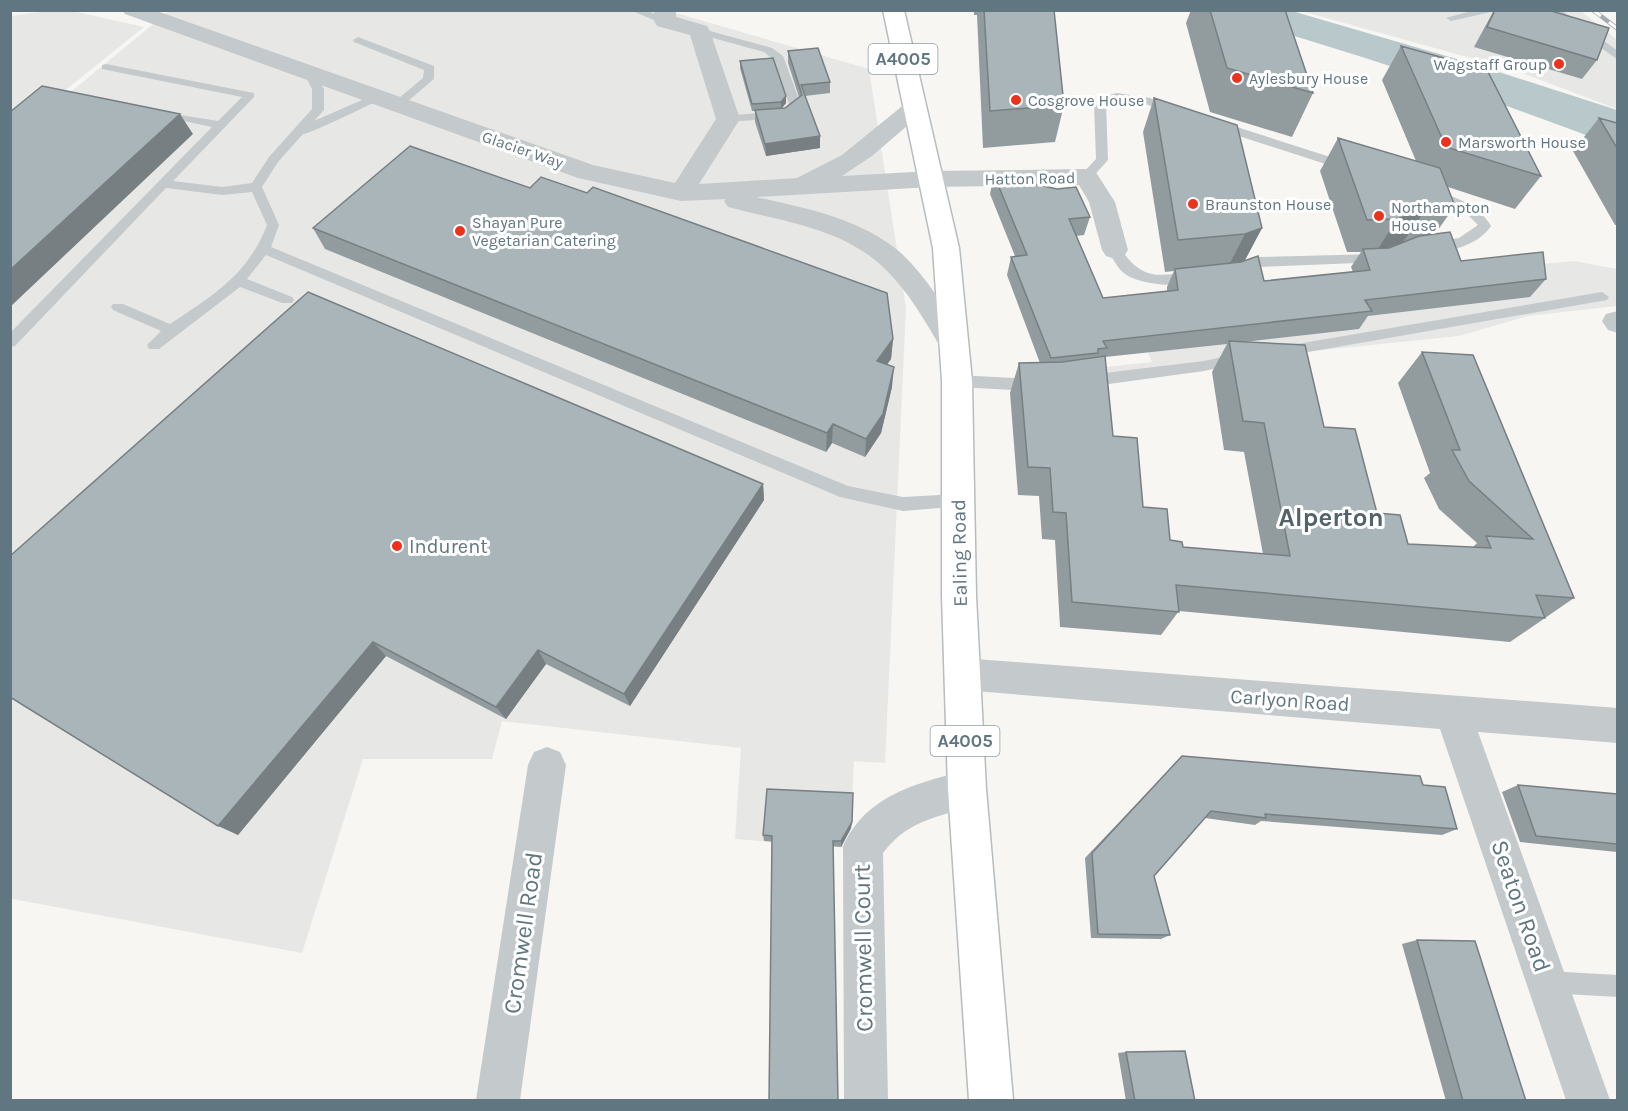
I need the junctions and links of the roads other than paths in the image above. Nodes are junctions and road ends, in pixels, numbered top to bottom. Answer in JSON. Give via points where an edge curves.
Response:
{"nodes":[{"id":1,"x":132,"y":10,"type":"edge"},
{"id":2,"x":635,"y":10,"type":"edge"},
{"id":3,"x":893,"y":10,"type":"edge"},
{"id":4,"x":1495,"y":10,"type":"edge"},
{"id":5,"x":1554,"y":10,"type":"edge"},
{"id":6,"x":665,"y":16,"type":"edge"},
{"id":7,"x":1451,"y":18,"type":"dead end"},
{"id":8,"x":699,"y":31,"type":"junction"},
{"id":9,"x":358,"y":40,"type":"dead end"},
{"id":10,"x":1617,"y":57,"type":"edge"},
{"id":11,"x":106,"y":67,"type":"dead end"},
{"id":12,"x":311,"y":75,"type":"junction"},
{"id":13,"x":386,"y":102,"type":"junction"},
{"id":14,"x":914,"y":108,"type":"junction"},
{"id":15,"x":145,"y":110,"type":"edge"},
{"id":16,"x":1186,"y":114,"type":"edge"},
{"id":17,"x":728,"y":119,"type":"junction"},
{"id":18,"x":1207,"y":121,"type":"edge"},
{"id":19,"x":221,"y":125,"type":"junction"},
{"id":20,"x":291,"y":140,"type":"junction"},
{"id":21,"x":1365,"y":172,"type":"edge"},
{"id":22,"x":1086,"y":177,"type":"junction"},
{"id":23,"x":931,"y":179,"type":"junction"},
{"id":24,"x":163,"y":184,"type":"junction"},
{"id":25,"x":256,"y":187,"type":"junction"},
{"id":26,"x":782,"y":189,"type":"junction"},
{"id":27,"x":1425,"y":192,"type":"edge"},
{"id":28,"x":689,"y":193,"type":"junction"},
{"id":29,"x":1424,"y":247,"type":"edge"},
{"id":30,"x":264,"y":249,"type":"junction"},
{"id":31,"x":1115,"y":250,"type":"joint"},
{"id":32,"x":1393,"y":254,"type":"edge"},
{"id":33,"x":1230,"y":273,"type":"edge"},
{"id":34,"x":1205,"y":276,"type":"edge"},
{"id":35,"x":237,"y":281,"type":"junction"},
{"id":36,"x":287,"y":300,"type":"dead end"},
{"id":37,"x":118,"y":307,"type":"dead end"},
{"id":38,"x":1612,"y":314,"type":"edge"},
{"id":39,"x":171,"y":330,"type":"junction"},
{"id":40,"x":10,"y":342,"type":"edge"},
{"id":41,"x":154,"y":345,"type":"dead end"},
{"id":42,"x":1271,"y":353,"type":"edge"},
{"id":43,"x":1247,"y":357,"type":"edge"},
{"id":44,"x":956,"y":364,"type":"junction"},
{"id":45,"x":1071,"y":382,"type":"edge"},
{"id":46,"x":1050,"y":384,"type":"edge"},
{"id":47,"x":958,"y":501,"type":"junction"},
{"id":48,"x":962,"y":674,"type":"junction"},
{"id":49,"x":1453,"y":712,"type":"junction"},
{"id":50,"x":1617,"y":726,"type":"edge"},
{"id":51,"x":547,"y":765,"type":"dead end"},
{"id":52,"x":967,"y":789,"type":"junction"},
{"id":53,"x":1547,"y":982,"type":"junction"},
{"id":54,"x":1617,"y":986,"type":"edge"},
{"id":55,"x":498,"y":1101,"type":"edge"},
{"id":56,"x":866,"y":1101,"type":"edge"},
{"id":57,"x":991,"y":1101,"type":"edge"},
{"id":58,"x":1588,"y":1101,"type":"edge"}],
"edges":[{"from":1,"to":12,"type":"street","name":"Glacier Way"},
{"from":2,"to":6,"type":"lane"},
{"from":3,"to":14,"type":"main road","name":"Ealing Road","number":"A4005"},
{"from":4,"to":7,"type":"lane"},
{"from":5,"to":10,"type":"lane"},
{"from":6,"to":8,"type":"street"},
{"from":8,"to":17,"type":"street"},
{"from":8,"to":17,"type":"lane","via":[[768,50],[779,58],[795,105],[785,114]]},
{"from":9,"to":13,"type":"lane","via":[[430,68],[428,79]]},
{"from":11,"to":19,"type":"lane","via":[[250,95]]},
{"from":12,"to":13,"type":"street","name":"Glacier Way"},
{"from":12,"to":20,"type":"lane","via":[[318,89],[318,110]]},
{"from":13,"to":20,"type":"lane","via":[[332,116]]},
{"from":13,"to":28,"type":"street","name":"Glacier Way","via":[[587,172]]},
{"from":14,"to":23,"type":"main road","name":"Ealing Road","number":"A4005"},
{"from":14,"to":26,"type":"street","via":[[829,175]]},
{"from":15,"to":19,"type":"lane"},
{"from":16,"to":22,"type":"lane","via":[[1136,99],[1106,98],[1100,103],[1102,160]]},
{"from":17,"to":28,"type":"street"},
{"from":18,"to":21,"type":"lane"},
{"from":19,"to":24,"type":"lane"},
{"from":20,"to":25,"type":"lane"},
{"from":22,"to":23,"type":"street","name":"Hatton Road"},
{"from":22,"to":31,"type":"street","name":"Hatton Road","via":[[1102,202]]},
{"from":23,"to":26,"type":"street","name":"Glacier Way"},
{"from":23,"to":44,"type":"main road","name":"Ealing Road","number":"A4005","via":[[946,248]]},
{"from":24,"to":25,"type":"lane","via":[[222,191]]},
{"from":24,"to":40,"type":"lane"},
{"from":25,"to":30,"type":"lane","via":[[273,225]]},
{"from":26,"to":28,"type":"street","name":"Glacier Way"},
{"from":27,"to":29,"type":"lane","via":[[1471,209],[1485,226],[1465,242]]},
{"from":28,"to":44,"type":"street","via":[[823,224],[881,252],[919,291]]},
{"from":30,"to":35,"type":"lane"},
{"from":30,"to":47,"type":"lane","via":[[846,492],[903,504]]},
{"from":31,"to":34,"type":"lane","via":[[1120,263],[1147,278]]},
{"from":32,"to":33,"type":"lane","via":[[1357,261],[1258,262]]},
{"from":35,"to":36,"type":"lane"},
{"from":35,"to":39,"type":"lane"},
{"from":37,"to":39,"type":"lane"},
{"from":38,"to":42,"type":"lane"},
{"from":39,"to":41,"type":"lane"},
{"from":43,"to":45,"type":"lane"},
{"from":44,"to":46,"type":"lane","via":[[1028,386]]},
{"from":44,"to":47,"type":"main road","name":"Ealing Road","number":"A4005"},
{"from":47,"to":48,"type":"main road","name":"Ealing Road","number":"A4005"},
{"from":48,"to":49,"type":"street","name":"Carlyon Road"},
{"from":48,"to":52,"type":"main road","name":"Ealing Road","number":"A4005"},
{"from":49,"to":50,"type":"street","name":"Carlyon Road"},
{"from":49,"to":53,"type":"street","name":"Seaton Road"},
{"from":51,"to":55,"type":"street","name":"Cromwell Road"},
{"from":52,"to":56,"type":"street","name":"Cromwell Court","via":[[906,805],[874,830],[863,847]]},
{"from":52,"to":57,"type":"main road","name":"Ealing Road","number":"A4005"},
{"from":53,"to":54,"type":"lane"},
{"from":53,"to":58,"type":"street","name":"Seaton Road"}]}
